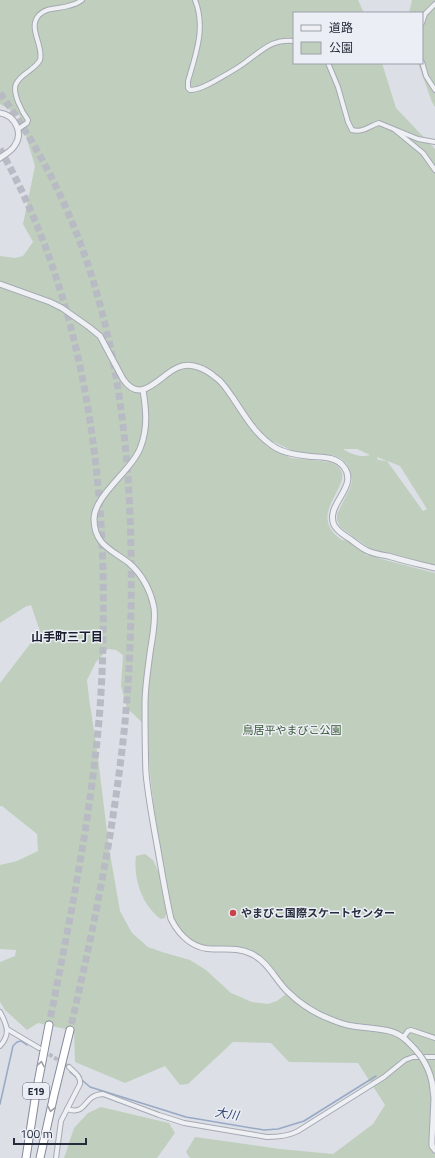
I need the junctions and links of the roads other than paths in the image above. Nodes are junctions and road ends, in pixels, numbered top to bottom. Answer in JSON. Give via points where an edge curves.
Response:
{"nodes":[{"id":1,"x":82,"y":0,"type":"edge"},
{"id":2,"x":195,"y":0,"type":"edge"},
{"id":3,"x":435,"y":4,"type":"edge"},
{"id":4,"x":423,"y":20,"type":"edge"},
{"id":5,"x":293,"y":41,"type":"edge"},
{"id":6,"x":328,"y":64,"type":"edge"},
{"id":7,"x":423,"y":64,"type":"edge"},
{"id":8,"x":435,"y":90,"type":"edge"},
{"id":9,"x":0,"y":113,"type":"edge"},
{"id":10,"x":390,"y":126,"type":"junction"},
{"id":11,"x":18,"y":129,"type":"junction"},
{"id":12,"x":435,"y":142,"type":"edge"},
{"id":13,"x":0,"y":158,"type":"edge"},
{"id":14,"x":435,"y":170,"type":"edge"},
{"id":15,"x":0,"y":284,"type":"edge"},
{"id":16,"x":142,"y":390,"type":"junction"},
{"id":17,"x":435,"y":568,"type":"edge"},
{"id":18,"x":0,"y":1012,"type":"edge"},
{"id":19,"x":48,"y":1025,"type":"tunnel mouth"},
{"id":20,"x":7,"y":1029,"type":"junction"},
{"id":21,"x":70,"y":1030,"type":"tunnel mouth"},
{"id":22,"x":435,"y":1038,"type":"edge"},
{"id":23,"x":404,"y":1039,"type":"junction"},
{"id":24,"x":0,"y":1046,"type":"edge"},
{"id":25,"x":39,"y":1048,"type":"tunnel mouth"},
{"id":26,"x":435,"y":1057,"type":"edge"},
{"id":27,"x":69,"y":1067,"type":"tunnel mouth"},
{"id":28,"x":67,"y":1109,"type":"junction"},
{"id":29,"x":435,"y":1150,"type":"edge"},
{"id":30,"x":26,"y":1158,"type":"edge"},
{"id":31,"x":40,"y":1158,"type":"edge"},
{"id":32,"x":56,"y":1158,"type":"edge"}],
"edges":[{"from":1,"to":11,"type":"street","via":[[46,11],[36,21],[36,37],[41,51],[39,61],[16,84],[15,92],[19,105],[28,120]]},
{"from":2,"to":5,"type":"street","via":[[199,10],[201,31],[188,81],[190,90],[202,88],[229,73],[271,44],[285,40]]},
{"from":3,"to":4,"type":"street"},
{"from":6,"to":10,"type":"street","via":[[352,130],[363,131],[379,123]]},
{"from":7,"to":8,"type":"street","via":[[426,76]]},
{"from":9,"to":11,"type":"street","via":[[12,119]]},
{"from":10,"to":12,"type":"street"},
{"from":10,"to":14,"type":"street","via":[[424,153]]},
{"from":11,"to":13,"type":"street","via":[[18,140],[14,147]]},
{"from":15,"to":16,"type":"street","via":[[50,302],[89,327],[100,336],[125,381]]},
{"from":16,"to":17,"type":"street","via":[[151,387],[179,367],[190,365],[209,373],[222,383],[256,432],[276,448],[291,454],[327,457],[344,467],[348,480],[332,516],[338,532],[368,551]]},
{"from":16,"to":23,"type":"street","via":[[146,422],[141,447],[132,463],[104,495],[97,506],[94,518],[95,532],[101,541],[137,572],[148,589],[154,606],[145,701],[146,773],[171,919],[183,937],[198,946],[239,949],[259,958],[287,991],[314,1012],[339,1023],[383,1030]]},
{"from":18,"to":20,"type":"street"},
{"from":30,"to":19,"type":"highway","number":"E19","one_way":true},
{"from":20,"to":24,"type":"street","via":[[7,1037]]},
{"from":20,"to":25,"type":"street"},
{"from":21,"to":31,"type":"highway","number":"E19","one_way":true},
{"from":22,"to":23,"type":"street","via":[[411,1030]]},
{"from":23,"to":29,"type":"street","bridge":true,"via":[[422,1056],[432,1082],[432,1146]]},
{"from":26,"to":28,"type":"street","via":[[413,1057],[405,1060],[384,1078],[289,1135],[267,1137],[184,1123],[103,1094],[93,1095],[79,1110]]},
{"from":27,"to":28,"type":"street","via":[[81,1080]]},
{"from":28,"to":32,"type":"street","via":[[61,1121]]}]}
